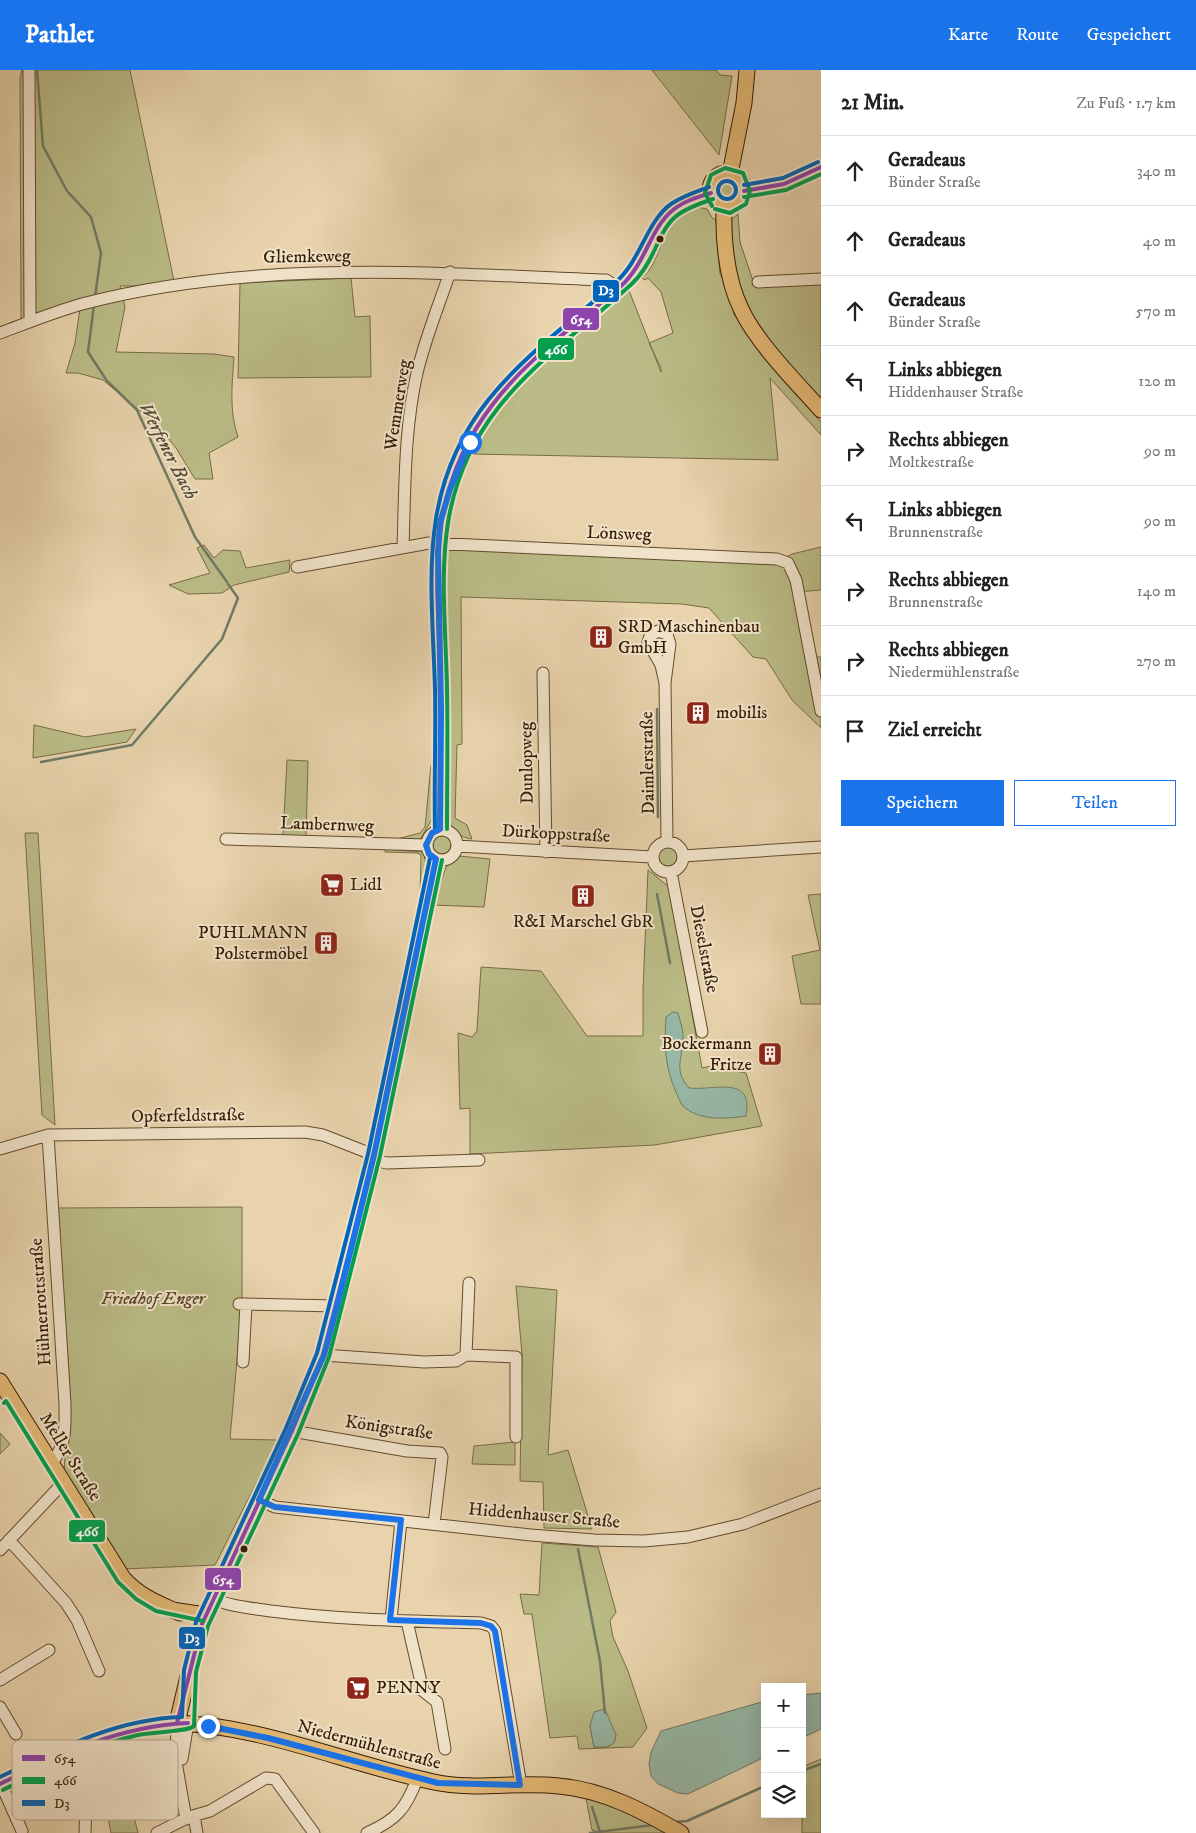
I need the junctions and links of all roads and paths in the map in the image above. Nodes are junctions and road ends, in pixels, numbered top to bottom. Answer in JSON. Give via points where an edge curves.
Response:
{"nodes":[{"id":1,"x":29,"y":70,"type":"edge"},
{"id":2,"x":747,"y":70,"type":"edge"},
{"id":3,"x":821,"y":167,"type":"edge"},
{"id":4,"x":730,"y":174,"type":"junction"},
{"id":5,"x":744,"y":191,"type":"junction"},
{"id":6,"x":711,"y":193,"type":"junction"},
{"id":7,"x":724,"y":207,"type":"junction"},
{"id":8,"x":450,"y":272,"type":"junction"},
{"id":9,"x":821,"y":279,"type":"edge"},
{"id":10,"x":758,"y":282,"type":"dead end"},
{"id":11,"x":619,"y":288,"type":"junction"},
{"id":12,"x":30,"y":322,"type":"junction"},
{"id":13,"x":0,"y":333,"type":"edge"},
{"id":14,"x":821,"y":410,"type":"edge"},
{"id":15,"x":439,"y":543,"type":"junction"},
{"id":16,"x":402,"y":547,"type":"junction"},
{"id":17,"x":297,"y":566,"type":"dead end"},
{"id":18,"x":543,"y":674,"type":"dead end"},
{"id":19,"x":665,"y":683,"type":"dead end"},
{"id":20,"x":821,"y":711,"type":"edge"},
{"id":21,"x":440,"y":829,"type":"junction"},
{"id":22,"x":226,"y":838,"type":"dead end"},
{"id":23,"x":668,"y":842,"type":"junction"},
{"id":24,"x":426,"y":845,"type":"junction"},
{"id":25,"x":457,"y":846,"type":"junction"},
{"id":26,"x":821,"y":847,"type":"edge"},
{"id":27,"x":546,"y":852,"type":"junction"},
{"id":28,"x":683,"y":856,"type":"junction"},
{"id":29,"x":652,"y":857,"type":"junction"},
{"id":30,"x":436,"y":859,"type":"junction"},
{"id":31,"x":671,"y":872,"type":"junction"},
{"id":32,"x":702,"y":1032,"type":"dead end"},
{"id":33,"x":48,"y":1135,"type":"junction"},
{"id":34,"x":0,"y":1149,"type":"edge"},
{"id":35,"x":374,"y":1157,"type":"junction"},
{"id":36,"x":479,"y":1160,"type":"dead end"},
{"id":37,"x":469,"y":1283,"type":"dead end"},
{"id":38,"x":337,"y":1306,"type":"junction"},
{"id":39,"x":324,"y":1355,"type":"junction"},
{"id":40,"x":466,"y":1355,"type":"junction"},
{"id":41,"x":243,"y":1362,"type":"dead end"},
{"id":42,"x":2,"y":1390,"type":"edge"},
{"id":43,"x":292,"y":1431,"type":"junction"},
{"id":44,"x":516,"y":1437,"type":"dead end"},
{"id":45,"x":52,"y":1463,"type":"junction"},
{"id":46,"x":64,"y":1482,"type":"junction"},
{"id":47,"x":821,"y":1494,"type":"edge"},
{"id":48,"x":259,"y":1500,"type":"junction"},
{"id":49,"x":401,"y":1520,"type":"junction"},
{"id":50,"x":434,"y":1524,"type":"junction"},
{"id":51,"x":9,"y":1540,"type":"junction"},
{"id":52,"x":0,"y":1550,"type":"edge"},
{"id":53,"x":212,"y":1598,"type":"junction"},
{"id":54,"x":204,"y":1619,"type":"junction"},
{"id":55,"x":390,"y":1620,"type":"junction"},
{"id":56,"x":407,"y":1620,"type":"junction"},
{"id":57,"x":49,"y":1650,"type":"dead end"},
{"id":58,"x":99,"y":1671,"type":"dead end"},
{"id":59,"x":0,"y":1680,"type":"edge"},
{"id":60,"x":0,"y":1707,"type":"edge"},
{"id":61,"x":183,"y":1723,"type":"junction"},
{"id":62,"x":16,"y":1734,"type":"dead end"},
{"id":63,"x":102,"y":1740,"type":"edge"},
{"id":64,"x":445,"y":1749,"type":"dead end"},
{"id":65,"x":417,"y":1778,"type":"junction"},
{"id":66,"x":12,"y":1779,"type":"edge"},
{"id":67,"x":0,"y":1784,"type":"edge"},
{"id":68,"x":520,"y":1785,"type":"junction"},
{"id":69,"x":12,"y":1810,"type":"edge"},
{"id":70,"x":189,"y":1817,"type":"junction"},
{"id":71,"x":17,"y":1820,"type":"edge"},
{"id":72,"x":85,"y":1820,"type":"edge"},
{"id":73,"x":22,"y":1831,"type":"dead end"},
{"id":74,"x":85,"y":1833,"type":"edge"},
{"id":75,"x":157,"y":1833,"type":"edge"},
{"id":76,"x":197,"y":1833,"type":"edge"},
{"id":77,"x":314,"y":1833,"type":"edge"},
{"id":78,"x":367,"y":1833,"type":"edge"},
{"id":79,"x":681,"y":1833,"type":"edge"}],
"edges":[{"from":1,"to":12,"type":"street"},
{"from":2,"to":4,"type":"main road"},
{"from":3,"to":5,"type":"street","via":[[809,175],[768,189]]},
{"from":4,"to":5,"type":"main road","via":[[739,178]]},
{"from":4,"to":6,"type":"main road","via":[[715,178]]},
{"from":5,"to":7,"type":"main road","via":[[738,203]]},
{"from":6,"to":7,"type":"main road","via":[[717,204]]},
{"from":6,"to":11,"type":"street","via":[[684,202],[665,217],[643,258]]},
{"from":7,"to":14,"type":"main road","via":[[724,250],[742,312]]},
{"from":8,"to":11,"type":"street","name":"Gliemkeweg","via":[[606,280]]},
{"from":8,"to":12,"type":"street","name":"Gliemkeweg","via":[[238,277],[81,304]]},
{"from":8,"to":16,"type":"street","name":"Wemmerweg","via":[[417,372],[411,408]]},
{"from":9,"to":10,"type":"street"},
{"from":11,"to":15,"type":"street","via":[[550,344],[518,374],[492,405],[470,442],[450,489],[440,523]]},
{"from":12,"to":13,"type":"street","name":"Gliemkeweg"},
{"from":15,"to":16,"type":"street","name":"Lönsweg"},
{"from":15,"to":20,"type":"street","name":"Lönsweg","via":[[766,558],[788,563],[793,570]]},
{"from":15,"to":21,"type":"street"},
{"from":16,"to":17,"type":"street","name":"Lönsweg"},
{"from":18,"to":27,"type":"street","name":"Dunlopweg"},
{"from":19,"to":23,"type":"street","name":"Daimlerstraße"},
{"from":21,"to":24,"type":"street","via":[[432,833]]},
{"from":21,"to":25,"type":"street","via":[[454,836]]},
{"from":22,"to":24,"type":"street","name":"Lambernweg"},
{"from":23,"to":28,"type":"street","via":[[676,844]]},
{"from":23,"to":29,"type":"street","via":[[658,845]]},
{"from":24,"to":30,"type":"street","via":[[429,854]]},
{"from":25,"to":27,"type":"street","name":"Dürkoppstraße"},
{"from":25,"to":30,"type":"street","via":[[450,858]]},
{"from":26,"to":28,"type":"street"},
{"from":27,"to":29,"type":"street","name":"Dürkoppstraße"},
{"from":28,"to":31,"type":"street","via":[[679,868]]},
{"from":29,"to":31,"type":"street","via":[[658,869]]},
{"from":30,"to":35,"type":"street"},
{"from":31,"to":32,"type":"street","name":"Dieselstraße"},
{"from":33,"to":34,"type":"street","name":"Opferfeldstraße"},
{"from":33,"to":35,"type":"street","name":"Opferfeldstraße","via":[[305,1132],[324,1135]]},
{"from":33,"to":45,"type":"street","name":"Hühnerrottstraße","via":[[65,1404],[62,1450]]},
{"from":35,"to":36,"type":"street","name":"Opferfeldstraße","via":[[387,1163]]},
{"from":35,"to":38,"type":"street"},
{"from":37,"to":40,"type":"street"},
{"from":38,"to":39,"type":"street"},
{"from":38,"to":41,"type":"street","via":[[242,1304]]},
{"from":39,"to":40,"type":"street","via":[[424,1362],[456,1361]]},
{"from":39,"to":43,"type":"street"},
{"from":40,"to":44,"type":"street","via":[[516,1357]]},
{"from":42,"to":45,"type":"main road","name":"Meller Straße"},
{"from":43,"to":48,"type":"street"},
{"from":43,"to":50,"type":"street","name":"Königstraße","via":[[407,1451],[440,1453]]},
{"from":45,"to":46,"type":"main road","name":"Meller Straße"},
{"from":46,"to":51,"type":"street"},
{"from":46,"to":54,"type":"main road","name":"Meller Straße","via":[[134,1591],[172,1610]]},
{"from":47,"to":50,"type":"street","name":"Hiddenhauser Straße","via":[[743,1524],[688,1536],[644,1541],[594,1540]]},
{"from":48,"to":49,"type":"street","name":"Hiddenhauser Straße","via":[[275,1507]]},
{"from":48,"to":53,"type":"street"},
{"from":49,"to":50,"type":"street","name":"Hiddenhauser Straße"},
{"from":49,"to":55,"type":"street"},
{"from":51,"to":52,"type":"street"},
{"from":51,"to":58,"type":"street","via":[[78,1620]]},
{"from":53,"to":54,"type":"street"},
{"from":53,"to":55,"type":"street","via":[[243,1607],[294,1614]]},
{"from":54,"to":61,"type":"main road","via":[[190,1671]]},
{"from":55,"to":56,"type":"street"},
{"from":56,"to":64,"type":"street","via":[[423,1691],[437,1702]]},
{"from":56,"to":68,"type":"street","via":[[481,1623],[495,1631]]},
{"from":57,"to":59,"type":"street"},
{"from":60,"to":62,"type":"street"},
{"from":61,"to":63,"type":"street","via":[[134,1728]]},
{"from":61,"to":65,"type":"main road","name":"Niedermühlenstraße","via":[[268,1738]]},
{"from":61,"to":70,"type":"street","via":[[179,1778]]},
{"from":65,"to":68,"type":"main road","name":"Niedermühlenstraße","via":[[471,1786]]},
{"from":65,"to":78,"type":"street","via":[[410,1799],[401,1812]]},
{"from":66,"to":67,"type":"street"},
{"from":67,"to":69,"type":"street"},
{"from":68,"to":79,"type":"main road","name":"Niedermühlenstraße","via":[[559,1786],[595,1792]]},
{"from":70,"to":75,"type":"street"},
{"from":70,"to":76,"type":"street"},
{"from":70,"to":77,"type":"street","via":[[210,1811],[266,1778],[275,1778]]},
{"from":71,"to":73,"type":"street"},
{"from":72,"to":74,"type":"street"}]}
